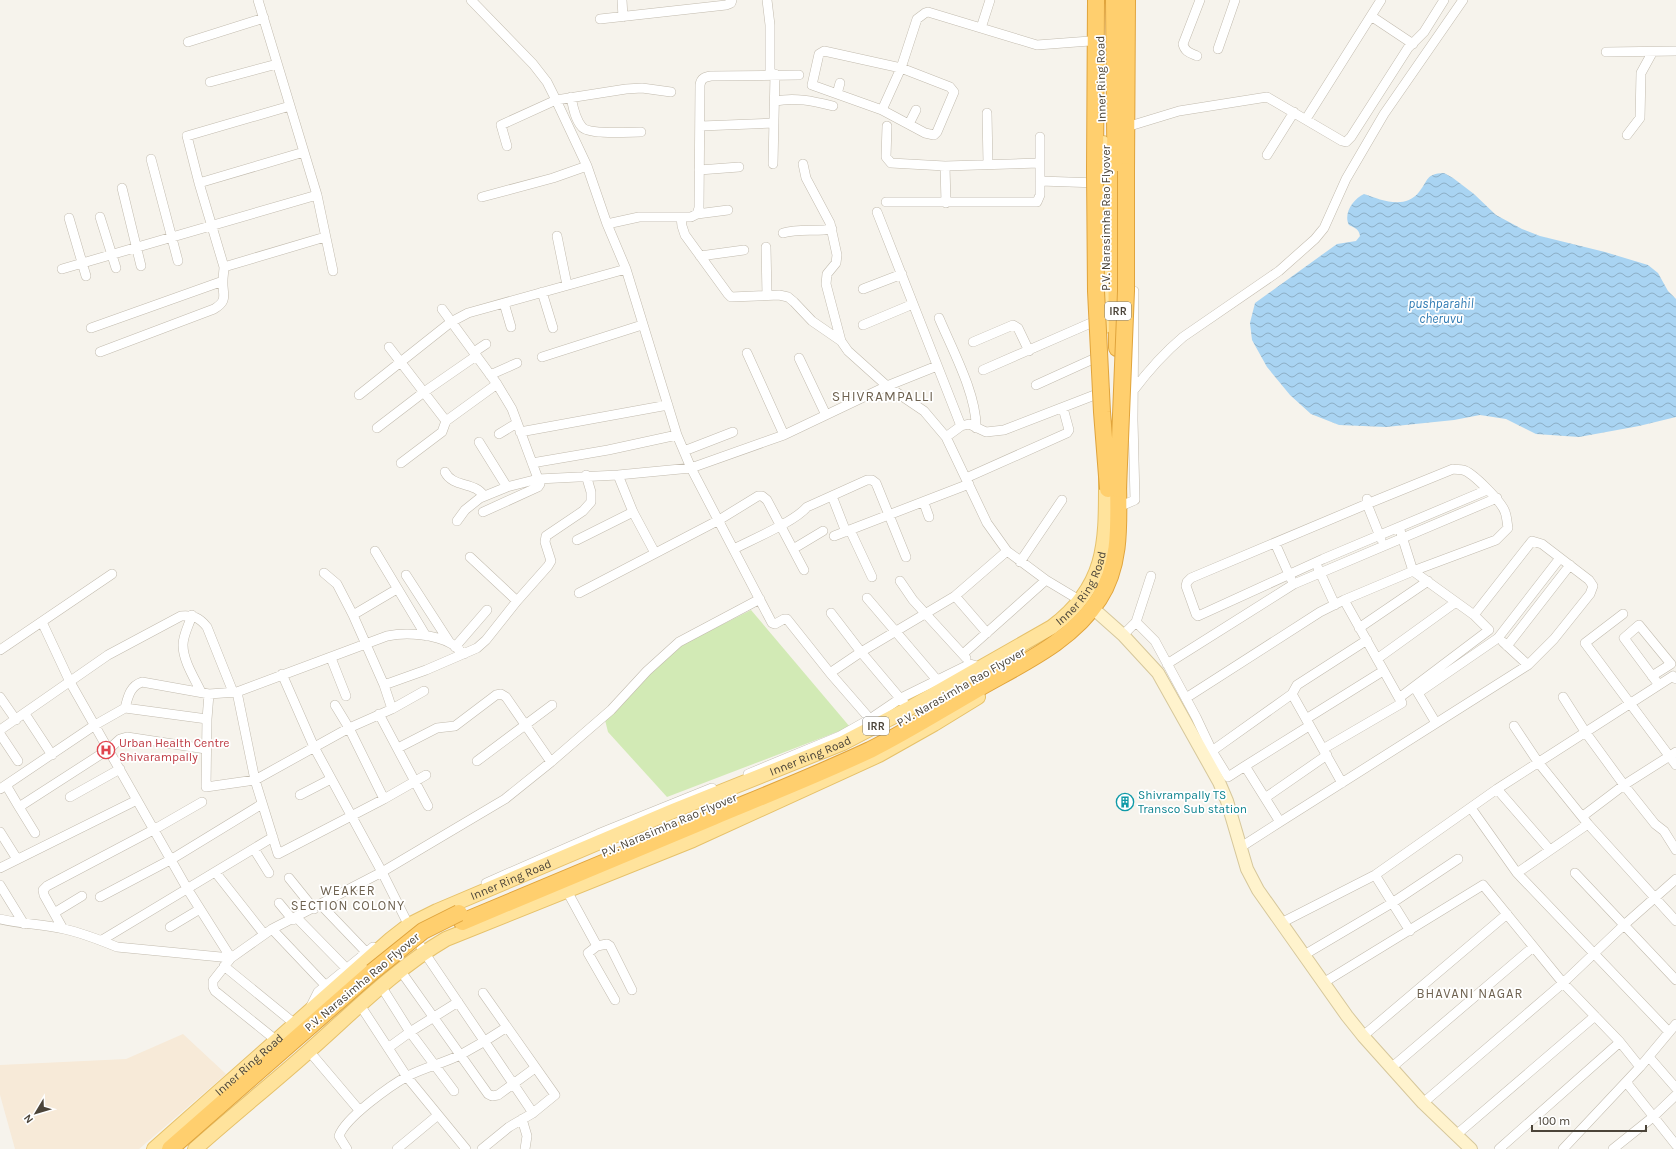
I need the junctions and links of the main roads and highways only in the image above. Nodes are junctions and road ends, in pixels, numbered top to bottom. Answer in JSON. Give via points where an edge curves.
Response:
{"nodes":[{"id":1,"x":1096,"y":0,"type":"edge"},
{"id":2,"x":1099,"y":0,"type":"edge"},
{"id":3,"x":1104,"y":0,"type":"edge"},
{"id":4,"x":1114,"y":0,"type":"edge"},
{"id":5,"x":1118,"y":0,"type":"edge"},
{"id":6,"x":1126,"y":0,"type":"edge"},
{"id":7,"x":1101,"y":182,"type":"junction"},
{"id":8,"x":1113,"y":489,"type":"junction"},
{"id":9,"x":154,"y":1149,"type":"edge"},
{"id":10,"x":170,"y":1149,"type":"edge"},
{"id":11,"x":184,"y":1149,"type":"edge"},
{"id":12,"x":195,"y":1149,"type":"edge"}],
"edges":[{"from":1,"to":7,"type":"highway"},
{"from":2,"to":7,"type":"main road","name":"Inner Ring Road","number":"IRR"},
{"from":3,"to":8,"type":"highway","name":"P.V. Narasimha Rao Flyover","bridge":true},
{"from":4,"to":8,"type":"highway","name":"P.V. Narasimha Rao Flyover","bridge":true},
{"from":5,"to":7,"type":"main road","name":"Inner Ring Road","number":"IRR"},
{"from":6,"to":8,"type":"highway","bridge":true,"via":[[1130,178],[1126,312]]},
{"from":7,"to":8,"type":"highway","bridge":true,"via":[[1096,298],[1102,412]]},
{"from":7,"to":9,"type":"main road","name":"Inner Ring Road","number":"IRR","via":[[1105,317],[1106,532],[1097,571],[1081,601],[1072,611],[1026,644],[975,666],[905,704],[843,743],[407,923]]},
{"from":7,"to":12,"type":"main road","name":"Inner Ring Road","number":"IRR","via":[[1122,539],[1118,564],[1109,590],[1085,624],[1063,642],[961,708],[879,755],[693,840],[446,940],[424,952],[381,986]]},
{"from":8,"to":10,"type":"highway","name":"P.V. Narasimha Rao Flyover","bridge":true,"via":[[1108,544],[1096,584],[1075,614],[1038,643],[860,743],[459,913],[423,931],[372,972]]},
{"from":8,"to":11,"type":"highway","name":"P.V. Narasimha Rao Flyover","via":[[1117,546],[1105,588],[1081,621],[1043,651],[871,749],[462,922],[429,939],[395,964]]}]}
